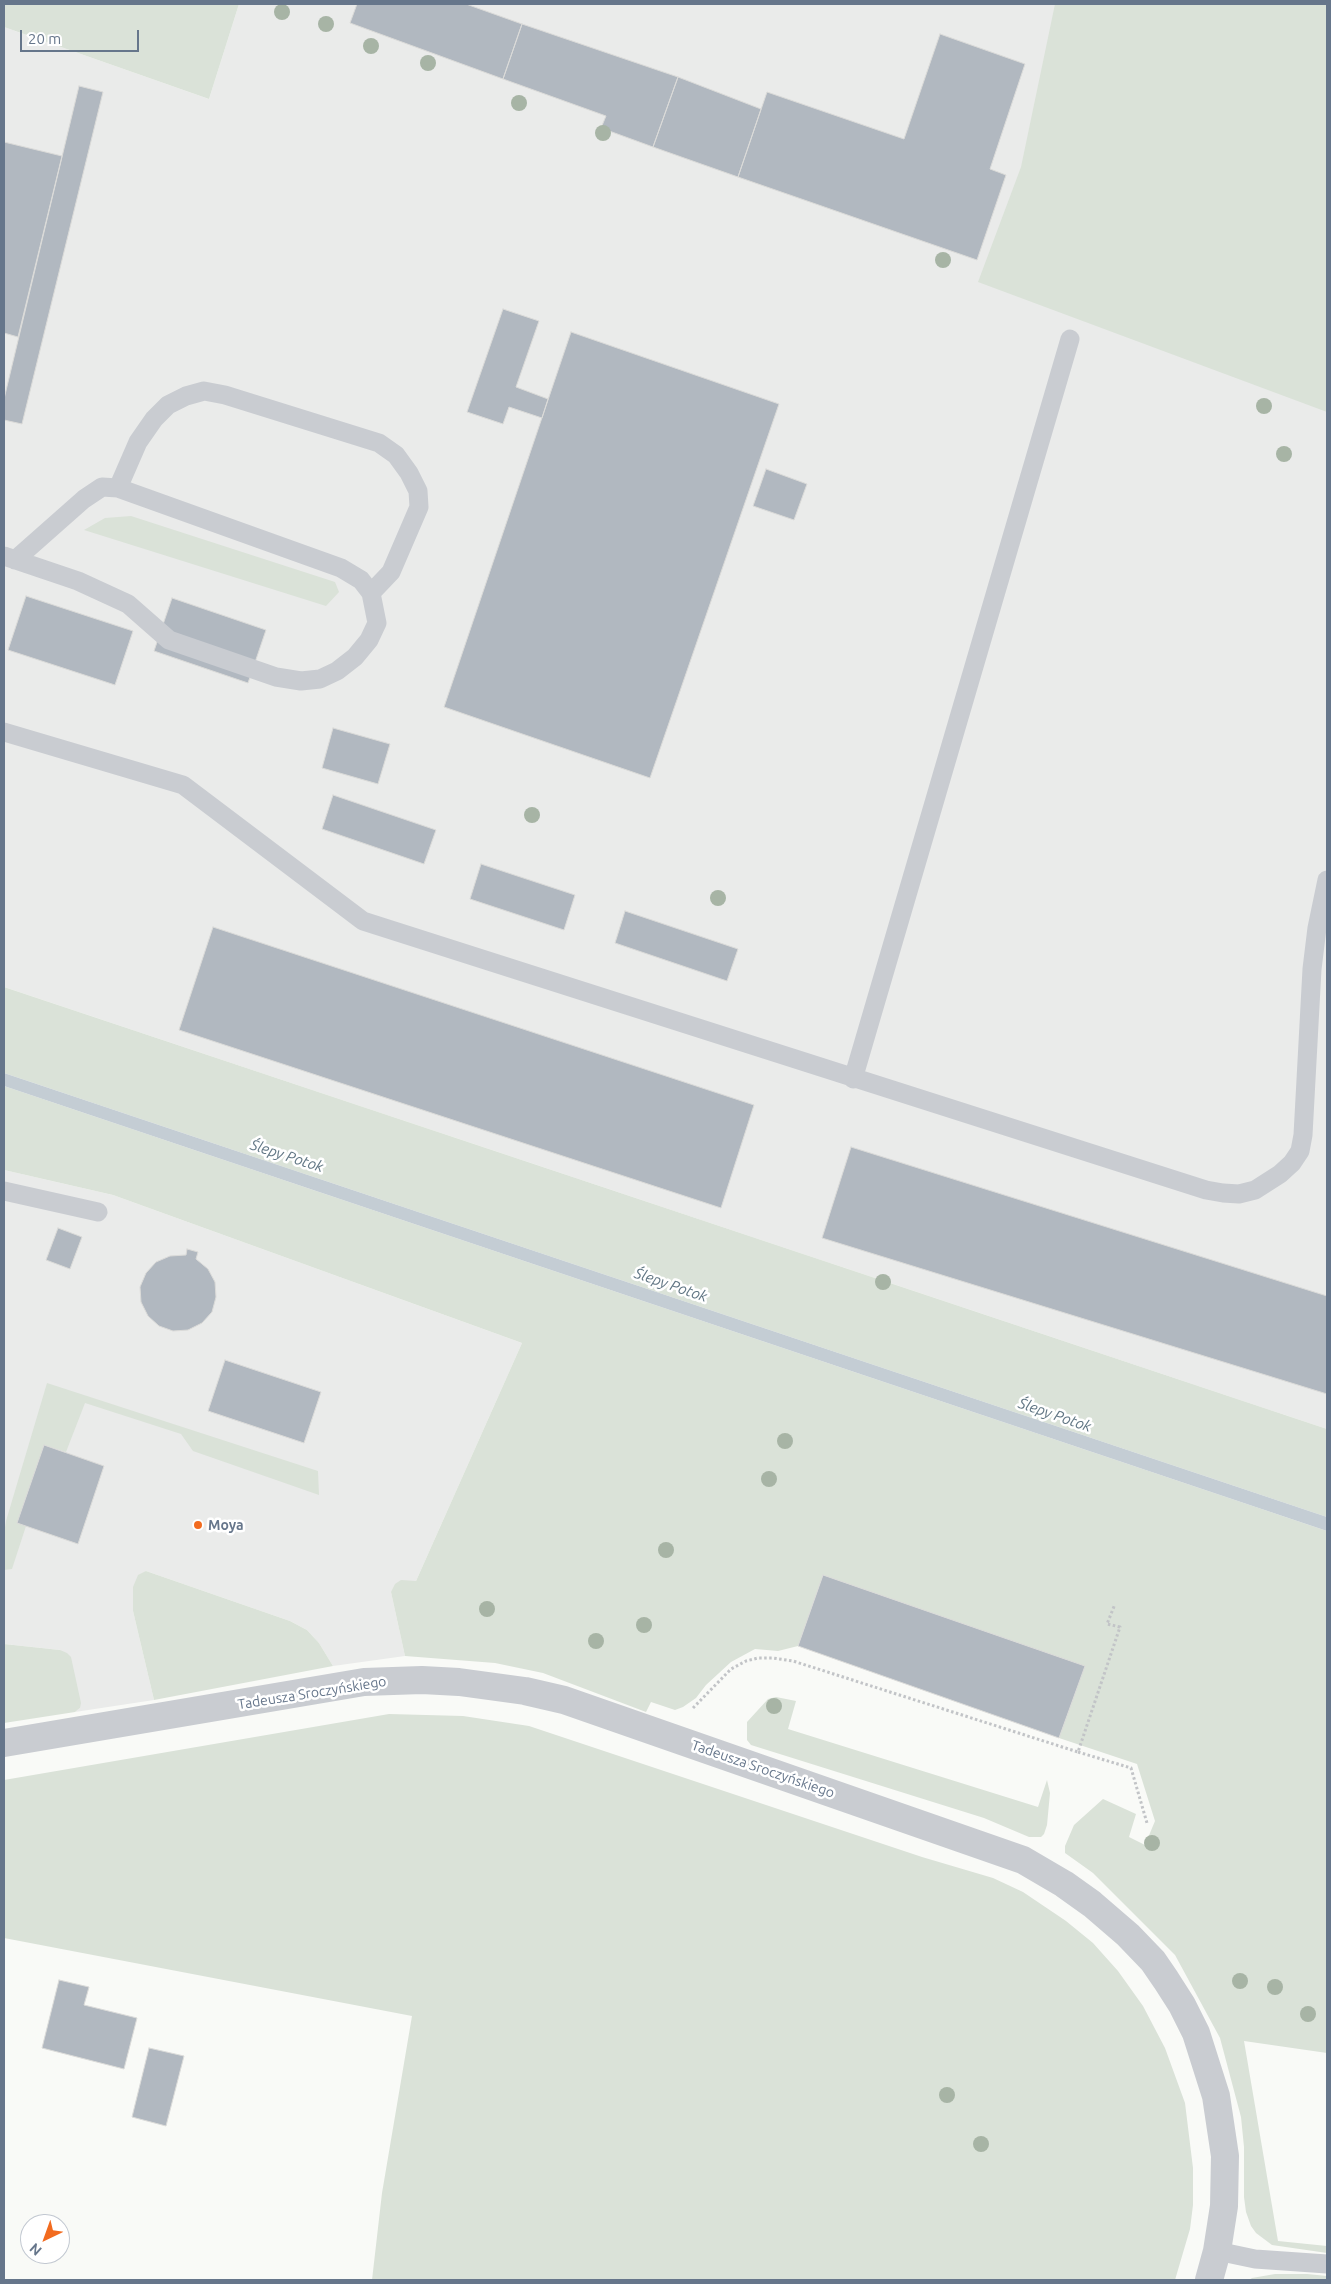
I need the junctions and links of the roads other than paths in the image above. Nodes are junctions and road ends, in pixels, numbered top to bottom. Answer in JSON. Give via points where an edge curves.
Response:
{"nodes":[{"id":1,"x":1070,"y":339,"type":"dead end"},
{"id":2,"x":118,"y":488,"type":"junction"},
{"id":3,"x":10,"y":558,"type":"edge"},
{"id":4,"x":371,"y":594,"type":"junction"},
{"id":5,"x":4,"y":732,"type":"edge"},
{"id":6,"x":1327,"y":880,"type":"edge"},
{"id":7,"x":853,"y":1079,"type":"junction"},
{"id":8,"x":4,"y":1191,"type":"edge"},
{"id":9,"x":98,"y":1212,"type":"dead end"},
{"id":10,"x":4,"y":1743,"type":"edge"},
{"id":11,"x":1217,"y":2251,"type":"junction"},
{"id":12,"x":1327,"y":2264,"type":"edge"},
{"id":13,"x":1209,"y":2280,"type":"edge"}],
"edges":[{"from":1,"to":7,"type":"lane"},
{"from":2,"to":3,"type":"lane","via":[[102,487]]},
{"from":2,"to":4,"type":"lane","via":[[341,568],[361,580]]},
{"from":2,"to":4,"type":"lane","via":[[138,442],[154,419],[168,405],[204,391],[378,443],[396,455],[409,473],[418,491],[419,508],[391,572]]},
{"from":3,"to":4,"type":"lane","via":[[78,581],[128,604],[155,630],[182,646],[276,677],[301,681],[320,679],[355,657],[377,623]]},
{"from":5,"to":7,"type":"lane","via":[[183,785],[362,921]]},
{"from":6,"to":7,"type":"lane","via":[[1317,928],[1310,992],[1300,1151],[1280,1174],[1255,1190],[1239,1194],[1206,1190]]},
{"from":8,"to":9,"type":"lane"},
{"from":10,"to":11,"type":"street","name":"Tadeusza Sroczyńskiego","via":[[364,1682],[459,1682],[564,1700],[1023,1860],[1092,1904],[1128,1935],[1153,1961],[1196,2033],[1208,2065],[1225,2156],[1224,2206]]},
{"from":11,"to":12,"type":"lane","via":[[1255,2259]]},
{"from":11,"to":13,"type":"street","name":"Tadeusza Sroczyńskiego"}]}
